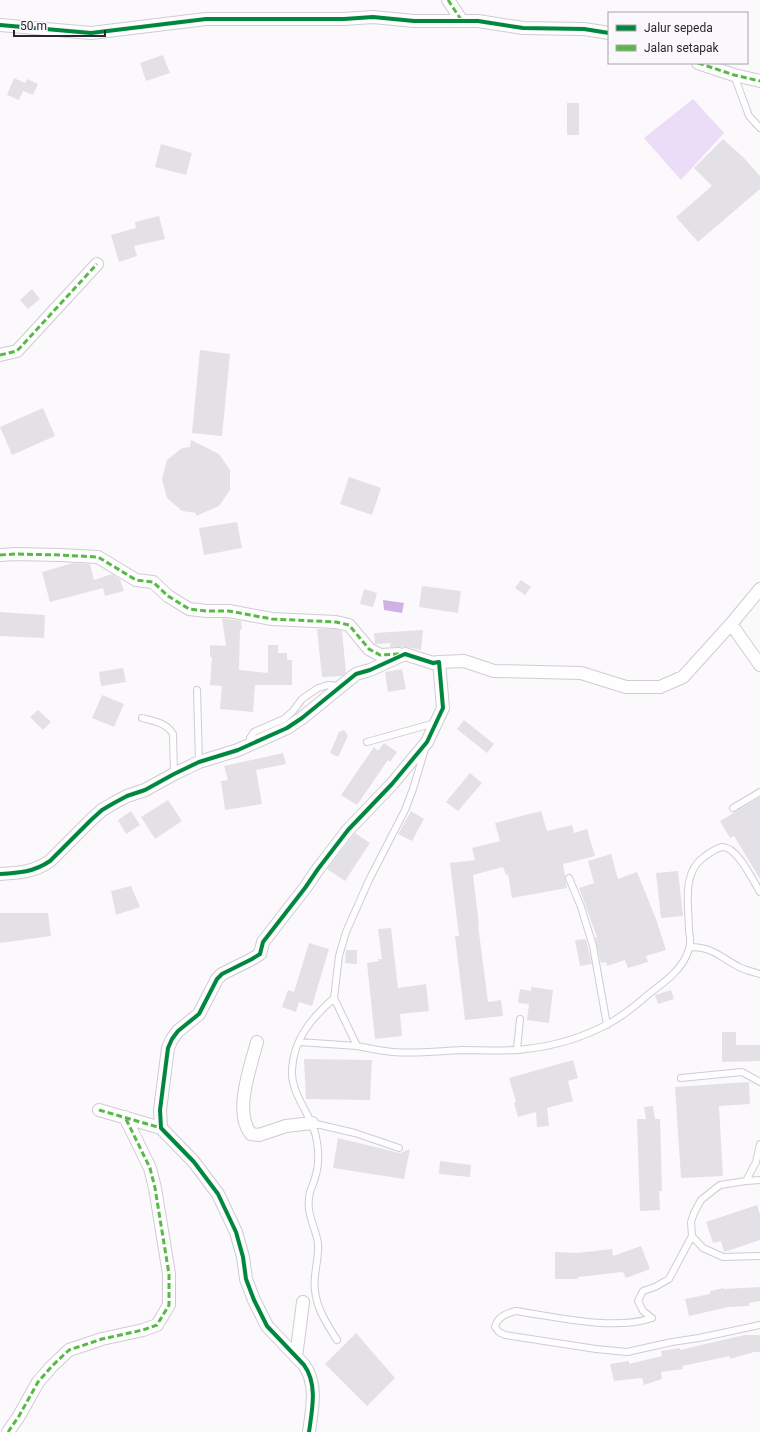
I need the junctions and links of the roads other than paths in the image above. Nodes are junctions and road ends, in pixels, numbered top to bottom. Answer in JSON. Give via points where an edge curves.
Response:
{"nodes":[{"id":1,"x":448,"y":0,"type":"edge"},
{"id":2,"x":462,"y":21,"type":"junction"},
{"id":3,"x":0,"y":25,"type":"edge"},
{"id":4,"x":608,"y":33,"type":"edge"},
{"id":5,"x":701,"y":64,"type":"edge"},
{"id":6,"x":734,"y":75,"type":"junction"},
{"id":7,"x":760,"y":81,"type":"edge"},
{"id":8,"x":760,"y":128,"type":"edge"},
{"id":9,"x":97,"y":264,"type":"dead end"},
{"id":10,"x":0,"y":355,"type":"edge"},
{"id":11,"x":0,"y":556,"type":"edge"},
{"id":12,"x":760,"y":589,"type":"edge"},
{"id":13,"x":732,"y":624,"type":"junction"},
{"id":14,"x":405,"y":654,"type":"junction"},
{"id":15,"x":439,"y":662,"type":"junction"},
{"id":16,"x":760,"y":665,"type":"edge"},
{"id":17,"x":197,"y":690,"type":"dead end"},
{"id":18,"x":142,"y":718,"type":"dead end"},
{"id":19,"x":436,"y":723,"type":"junction"},
{"id":20,"x":367,"y":742,"type":"dead end"},
{"id":21,"x":427,"y":742,"type":"junction"},
{"id":22,"x":199,"y":762,"type":"junction"},
{"id":23,"x":174,"y":774,"type":"junction"},
{"id":24,"x":760,"y":792,"type":"edge"},
{"id":25,"x":733,"y":808,"type":"dead end"},
{"id":26,"x":0,"y":874,"type":"edge"},
{"id":27,"x":569,"y":878,"type":"dead end"},
{"id":28,"x":760,"y":892,"type":"edge"},
{"id":29,"x":690,"y":947,"type":"junction"},
{"id":30,"x":760,"y":974,"type":"edge"},
{"id":31,"x":334,"y":998,"type":"junction"},
{"id":32,"x":520,"y":1019,"type":"dead end"},
{"id":33,"x":606,"y":1025,"type":"junction"},
{"id":34,"x":257,"y":1042,"type":"dead end"},
{"id":35,"x":299,"y":1042,"type":"junction"},
{"id":36,"x":357,"y":1046,"type":"junction"},
{"id":37,"x":518,"y":1049,"type":"junction"},
{"id":38,"x":680,"y":1078,"type":"dead end"},
{"id":39,"x":760,"y":1082,"type":"edge"},
{"id":40,"x":98,"y":1110,"type":"dead end"},
{"id":41,"x":125,"y":1117,"type":"junction"},
{"id":42,"x":312,"y":1123,"type":"junction"},
{"id":43,"x":160,"y":1128,"type":"junction"},
{"id":44,"x":760,"y":1144,"type":"edge"},
{"id":45,"x":399,"y":1148,"type":"dead end"},
{"id":46,"x":760,"y":1180,"type":"edge"},
{"id":47,"x":746,"y":1181,"type":"junction"},
{"id":48,"x":692,"y":1236,"type":"junction"},
{"id":49,"x":760,"y":1256,"type":"edge"},
{"id":50,"x":303,"y":1302,"type":"dead end"},
{"id":51,"x":760,"y":1325,"type":"edge"},
{"id":52,"x":337,"y":1340,"type":"dead end"},
{"id":53,"x":296,"y":1357,"type":"junction"},
{"id":54,"x":8,"y":1432,"type":"edge"},
{"id":55,"x":309,"y":1432,"type":"edge"}],
"edges":[{"from":1,"to":2,"type":"street"},
{"from":2,"to":3,"type":"street","via":[[414,21],[373,17],[206,19],[91,33]]},
{"from":2,"to":4,"type":"street","via":[[523,28],[584,29]]},
{"from":5,"to":6,"type":"street"},
{"from":6,"to":7,"type":"street"},
{"from":6,"to":8,"type":"lane","via":[[749,116]]},
{"from":9,"to":10,"type":"street","via":[[17,351]]},
{"from":11,"to":14,"type":"street","via":[[16,554],[98,557],[136,580],[153,582],[168,596],[190,609],[229,611],[272,619],[349,624],[369,649],[380,655]]},
{"from":12,"to":13,"type":"street"},
{"from":13,"to":15,"type":"street","via":[[683,677],[660,687],[626,687],[581,673],[494,671],[464,661]]},
{"from":13,"to":16,"type":"street"},
{"from":14,"to":15,"type":"street","via":[[433,663]]},
{"from":14,"to":22,"type":"street","via":[[356,674],[287,728],[238,750]]},
{"from":15,"to":19,"type":"street","via":[[443,708]]},
{"from":17,"to":22,"type":"lane"},
{"from":18,"to":23,"type":"lane","via":[[164,725],[173,734]]},
{"from":19,"to":20,"type":"lane"},
{"from":19,"to":21,"type":"street"},
{"from":21,"to":31,"type":"lane","via":[[405,810],[369,880],[342,942]]},
{"from":21,"to":43,"type":"street","via":[[392,784],[348,830],[263,942],[260,954],[222,974],[199,1014],[172,1039],[164,1075]]},
{"from":22,"to":23,"type":"street"},
{"from":23,"to":26,"type":"street","via":[[102,810],[43,866],[18,873]]},
{"from":24,"to":25,"type":"lane"},
{"from":27,"to":33,"type":"lane","via":[[594,946]]},
{"from":28,"to":29,"type":"lane","via":[[741,860],[727,848],[718,848],[703,858],[692,870],[689,878]]},
{"from":29,"to":30,"type":"lane","via":[[701,947],[724,957],[740,968]]},
{"from":29,"to":33,"type":"lane","via":[[682,964],[670,978],[630,1010]]},
{"from":31,"to":35,"type":"lane","via":[[311,1020]]},
{"from":31,"to":36,"type":"lane"},
{"from":32,"to":37,"type":"lane"},
{"from":33,"to":37,"type":"lane","via":[[565,1041]]},
{"from":34,"to":42,"type":"street","via":[[244,1090],[247,1129],[251,1134],[259,1135],[286,1126]]},
{"from":35,"to":36,"type":"lane"},
{"from":35,"to":42,"type":"lane","via":[[293,1059],[292,1079]]},
{"from":36,"to":37,"type":"lane","via":[[411,1053]]},
{"from":38,"to":39,"type":"lane","via":[[742,1072]]},
{"from":40,"to":41,"type":"street"},
{"from":41,"to":43,"type":"street"},
{"from":41,"to":54,"type":"street","via":[[150,1168],[155,1188],[169,1274],[169,1305],[157,1325],[69,1350],[38,1382]]},
{"from":42,"to":45,"type":"lane","via":[[355,1133]]},
{"from":42,"to":52,"type":"lane","via":[[319,1156],[309,1204],[310,1218],[318,1243],[314,1289],[320,1311]]},
{"from":43,"to":53,"type":"street","via":[[194,1162],[218,1194],[236,1232],[246,1279],[254,1300],[267,1326]]},
{"from":44,"to":47,"type":"lane","via":[[756,1162]]},
{"from":46,"to":47,"type":"lane"},
{"from":47,"to":48,"type":"lane","via":[[720,1185],[701,1200],[691,1222]]},
{"from":48,"to":49,"type":"lane","via":[[703,1248],[723,1257]]},
{"from":48,"to":51,"type":"lane","via":[[669,1279],[643,1291],[638,1300],[643,1312],[652,1318],[627,1324],[516,1311],[500,1318],[495,1327],[505,1335],[628,1352]]},
{"from":50,"to":53,"type":"street"},
{"from":53,"to":55,"type":"street","via":[[309,1371],[312,1381]]}]}
